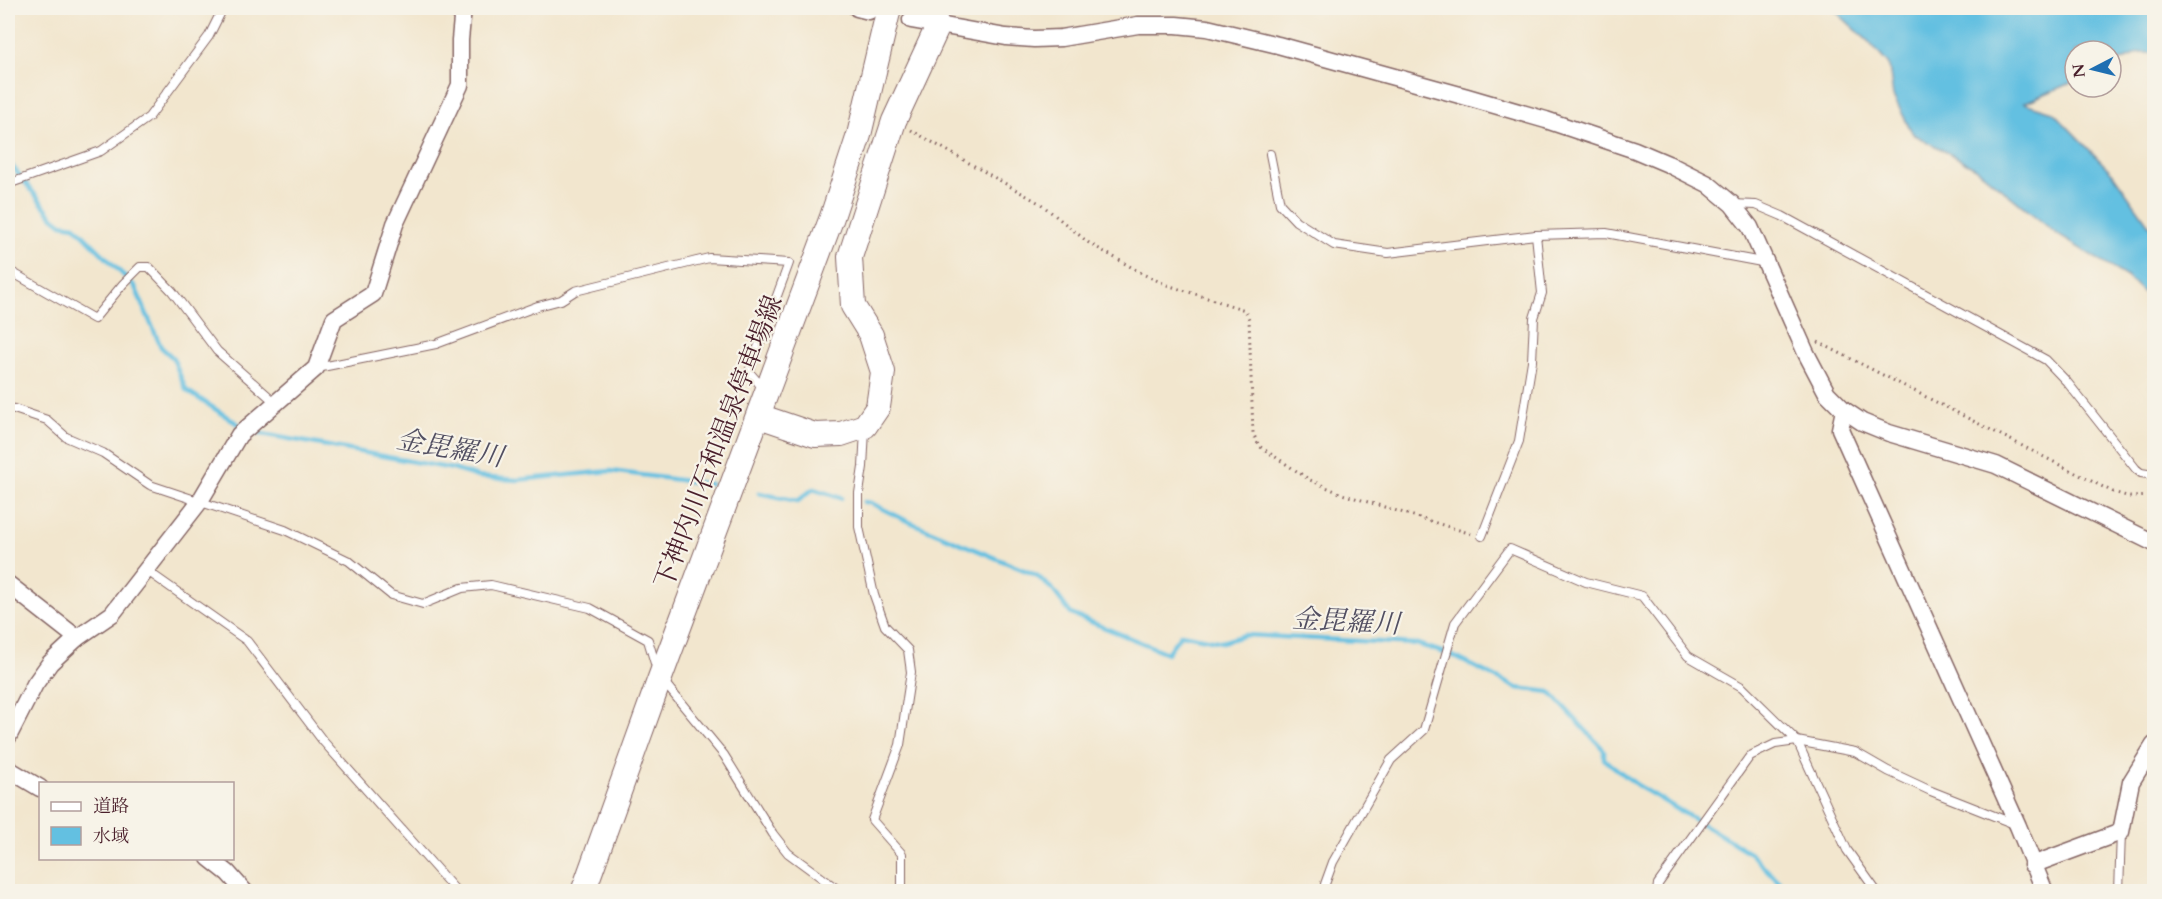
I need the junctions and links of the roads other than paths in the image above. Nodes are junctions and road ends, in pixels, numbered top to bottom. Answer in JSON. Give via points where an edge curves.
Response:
{"nodes":[{"id":1,"x":223,"y":8,"type":"edge"},
{"id":2,"x":463,"y":8,"type":"edge"},
{"id":3,"x":871,"y":9,"type":"edge"},
{"id":4,"x":911,"y":20,"type":"dead end"},
{"id":5,"x":938,"y":26,"type":"junction"},
{"id":6,"x":1270,"y":154,"type":"dead end"},
{"id":7,"x":11,"y":183,"type":"edge"},
{"id":8,"x":1732,"y":204,"type":"junction"},
{"id":9,"x":1536,"y":235,"type":"junction"},
{"id":10,"x":1767,"y":264,"type":"junction"},
{"id":11,"x":8,"y":270,"type":"edge"},
{"id":12,"x":316,"y":368,"type":"junction"},
{"id":13,"x":768,"y":393,"type":"junction"},
{"id":14,"x":276,"y":403,"type":"junction"},
{"id":15,"x":8,"y":407,"type":"edge"},
{"id":16,"x":1844,"y":410,"type":"junction"},
{"id":17,"x":759,"y":416,"type":"junction"},
{"id":18,"x":865,"y":426,"type":"junction"},
{"id":19,"x":2154,"y":475,"type":"edge"},
{"id":20,"x":200,"y":501,"type":"junction"},
{"id":21,"x":1482,"y":537,"type":"road end"},
{"id":22,"x":2154,"y":543,"type":"edge"},
{"id":23,"x":146,"y":570,"type":"junction"},
{"id":24,"x":8,"y":584,"type":"edge"},
{"id":25,"x":77,"y":638,"type":"junction"},
{"id":26,"x":660,"y":678,"type":"junction"},
{"id":27,"x":8,"y":736,"type":"edge"},
{"id":28,"x":1797,"y":741,"type":"junction"},
{"id":29,"x":2154,"y":745,"type":"edge"},
{"id":30,"x":8,"y":769,"type":"edge"},
{"id":31,"x":39,"y":787,"type":"edge"},
{"id":32,"x":2018,"y":826,"type":"junction"},
{"id":33,"x":2121,"y":832,"type":"junction"},
{"id":34,"x":212,"y":860,"type":"edge"},
{"id":35,"x":2032,"y":865,"type":"junction"},
{"id":36,"x":244,"y":891,"type":"edge"},
{"id":37,"x":457,"y":891,"type":"edge"},
{"id":38,"x":583,"y":891,"type":"edge"},
{"id":39,"x":841,"y":891,"type":"edge"},
{"id":40,"x":902,"y":891,"type":"edge"},
{"id":41,"x":1326,"y":891,"type":"edge"},
{"id":42,"x":1657,"y":891,"type":"edge"},
{"id":43,"x":1877,"y":891,"type":"edge"},
{"id":44,"x":2044,"y":891,"type":"edge"},
{"id":45,"x":2119,"y":891,"type":"edge"}],
"edges":[{"from":1,"to":7,"type":"lane","via":[[210,36],[149,117],[101,151]]},
{"from":2,"to":12,"type":"street","via":[[460,85],[395,224],[373,294],[334,319]]},
{"from":3,"to":13,"type":"main road","name":"下神内川石和温泉停車場線","via":[[860,135]]},
{"from":4,"to":5,"type":"street"},
{"from":5,"to":8,"type":"street","via":[[1034,39],[1138,25],[1208,28],[1467,97],[1635,150],[1708,184]]},
{"from":5,"to":18,"type":"main road","via":[[894,120],[850,257],[853,306],[871,335],[883,372],[878,407]]},
{"from":6,"to":9,"type":"lane","via":[[1280,204],[1296,221],[1334,245],[1388,253]]},
{"from":8,"to":10,"type":"street","via":[[1750,227]]},
{"from":8,"to":19,"type":"lane","via":[[1756,205],[1782,216],[2046,360],[2136,469]]},
{"from":9,"to":10,"type":"lane","via":[[1606,233]]},
{"from":9,"to":21,"type":"lane","via":[[1542,293],[1534,318],[1532,361],[1519,441]]},
{"from":10,"to":16,"type":"street","via":[[1827,393]]},
{"from":11,"to":14,"type":"lane","via":[[94,319],[131,275],[140,267],[150,267],[217,351]]},
{"from":12,"to":13,"type":"lane","via":[[436,344],[561,300],[575,291],[709,258],[789,263],[749,372]]},
{"from":12,"to":14,"type":"street"},
{"from":13,"to":17,"type":"main road","name":"下神内川石和温泉停車場線"},
{"from":14,"to":20,"type":"street","via":[[239,435]]},
{"from":15,"to":20,"type":"lane","via":[[47,420],[66,437],[103,453],[150,485]]},
{"from":16,"to":22,"type":"street","via":[[1889,433],[1996,465]]},
{"from":16,"to":32,"type":"street","via":[[1840,429]]},
{"from":17,"to":18,"type":"main road","via":[[815,435],[841,434]]},
{"from":17,"to":26,"type":"main road","name":"下神内川石和温泉停車場線"},
{"from":18,"to":40,"type":"lane","via":[[859,527],[874,596],[885,626],[908,650],[911,672],[900,745],[872,820],[902,854]]},
{"from":20,"to":23,"type":"street"},
{"from":20,"to":26,"type":"lane","via":[[285,530],[349,561],[391,595],[423,604],[462,588],[491,585],[590,608],[648,640]]},
{"from":23,"to":25,"type":"street","via":[[112,614]]},
{"from":23,"to":37,"type":"lane","via":[[248,640],[323,741]]},
{"from":24,"to":25,"type":"street"},
{"from":25,"to":27,"type":"street","via":[[50,663],[35,684]]},
{"from":26,"to":38,"type":"main road","name":"下神内川石和温泉停車場線"},
{"from":26,"to":39,"type":"lane","via":[[724,755],[788,853]]},
{"from":28,"to":32,"type":"lane","via":[[1855,753],[1931,791]]},
{"from":28,"to":41,"type":"lane","via":[[1742,687],[1688,656],[1642,596],[1586,582],[1510,549],[1455,623],[1424,730],[1390,760],[1333,862]]},
{"from":28,"to":42,"type":"lane","via":[[1775,744],[1750,756],[1658,884]]},
{"from":28,"to":43,"type":"lane","via":[[1847,850]]},
{"from":29,"to":33,"type":"street","via":[[2131,782]]},
{"from":30,"to":31,"type":"street"},
{"from":32,"to":35,"type":"street"},
{"from":33,"to":35,"type":"street"},
{"from":33,"to":45,"type":"lane"},
{"from":34,"to":36,"type":"street"},
{"from":35,"to":44,"type":"street"}]}
